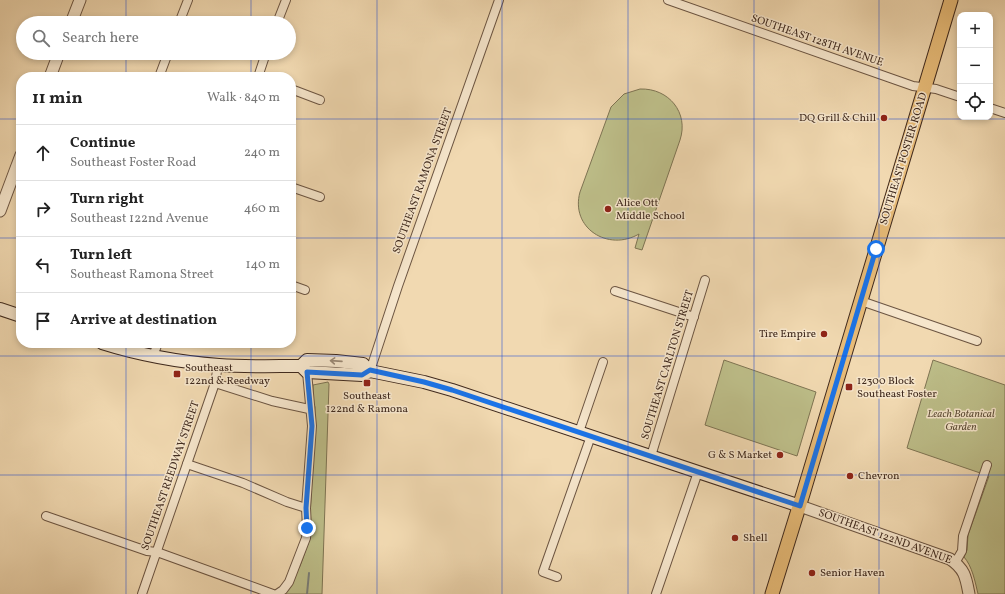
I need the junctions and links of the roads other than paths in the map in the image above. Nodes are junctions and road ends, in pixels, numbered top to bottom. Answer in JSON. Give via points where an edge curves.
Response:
{"nodes":[{"id":1,"x":80,"y":0,"type":"edge"},
{"id":2,"x":188,"y":0,"type":"edge"},
{"id":3,"x":286,"y":0,"type":"edge"},
{"id":4,"x":499,"y":0,"type":"edge"},
{"id":5,"x":668,"y":0,"type":"edge"},
{"id":6,"x":951,"y":0,"type":"edge"},
{"id":7,"x":74,"y":16,"type":"edge"},
{"id":8,"x":182,"y":16,"type":"edge"},
{"id":9,"x":280,"y":16,"type":"edge"},
{"id":10,"x":57,"y":60,"type":"edge"},
{"id":11,"x":165,"y":60,"type":"edge"},
{"id":12,"x":264,"y":60,"type":"edge"},
{"id":13,"x":52,"y":72,"type":"edge"},
{"id":14,"x":161,"y":72,"type":"edge"},
{"id":15,"x":260,"y":72,"type":"edge"},
{"id":16,"x":925,"y":88,"type":"junction"},
{"id":17,"x":296,"y":91,"type":"edge"},
{"id":18,"x":957,"y":96,"type":"edge"},
{"id":19,"x":320,"y":100,"type":"dead end"},
{"id":20,"x":993,"y":109,"type":"edge"},
{"id":21,"x":1005,"y":113,"type":"edge"},
{"id":22,"x":16,"y":168,"type":"edge"},
{"id":23,"x":296,"y":189,"type":"edge"},
{"id":24,"x":320,"y":197,"type":"dead end"},
{"id":25,"x":0,"y":211,"type":"edge"},
{"id":26,"x":705,"y":280,"type":"dead end"},
{"id":27,"x":296,"y":287,"type":"edge"},
{"id":28,"x":306,"y":290,"type":"dead end"},
{"id":29,"x":615,"y":291,"type":"dead end"},
{"id":30,"x":861,"y":301,"type":"junction"},
{"id":31,"x":0,"y":309,"type":"edge"},
{"id":32,"x":16,"y":314,"type":"edge"},
{"id":33,"x":694,"y":318,"type":"junction"},
{"id":34,"x":977,"y":341,"type":"dead end"},
{"id":35,"x":122,"y":348,"type":"edge"},
{"id":36,"x":156,"y":348,"type":"edge"},
{"id":37,"x":153,"y":356,"type":"junction"},
{"id":38,"x":603,"y":362,"type":"dead end"},
{"id":39,"x":218,"y":365,"type":"junction"},
{"id":40,"x":304,"y":369,"type":"junction"},
{"id":41,"x":370,"y":370,"type":"junction"},
{"id":42,"x":215,"y":383,"type":"junction"},
{"id":43,"x":309,"y":409,"type":"junction"},
{"id":44,"x":579,"y":432,"type":"junction"},
{"id":45,"x":591,"y":436,"type":"junction"},
{"id":46,"x":651,"y":456,"type":"junction"},
{"id":47,"x":187,"y":464,"type":"junction"},
{"id":48,"x":987,"y":465,"type":"dead end"},
{"id":49,"x":698,"y":472,"type":"junction"},
{"id":50,"x":800,"y":506,"type":"junction"},
{"id":51,"x":306,"y":508,"type":"junction"},
{"id":52,"x":46,"y":516,"type":"dead end"},
{"id":53,"x":157,"y":552,"type":"junction"},
{"id":54,"x":955,"y":563,"type":"junction"},
{"id":55,"x":557,"y":578,"type":"dead end"},
{"id":56,"x":142,"y":594,"type":"edge"},
{"id":57,"x":272,"y":594,"type":"edge"},
{"id":58,"x":277,"y":594,"type":"edge"},
{"id":59,"x":656,"y":594,"type":"edge"},
{"id":60,"x":772,"y":594,"type":"edge"},
{"id":61,"x":969,"y":594,"type":"edge"}],
"edges":[{"from":1,"to":7,"type":"street"},
{"from":2,"to":8,"type":"street"},
{"from":3,"to":9,"type":"street"},
{"from":4,"to":41,"type":"street","name":"SOUTHEAST RAMONA STREET"},
{"from":5,"to":16,"type":"street","name":"SOUTHEAST 128TH AVENUE"},
{"from":6,"to":16,"type":"main road","name":"SOUTHEAST FOSTER ROAD"},
{"from":10,"to":13,"type":"street"},
{"from":11,"to":14,"type":"street"},
{"from":12,"to":15,"type":"street"},
{"from":16,"to":18,"type":"street","name":"SOUTHEAST 128TH AVENUE"},
{"from":16,"to":30,"type":"main road","name":"SOUTHEAST FOSTER ROAD"},
{"from":17,"to":19,"type":"street"},
{"from":20,"to":21,"type":"street"},
{"from":22,"to":25,"type":"street"},
{"from":23,"to":24,"type":"street"},
{"from":26,"to":33,"type":"street","name":"SOUTHEAST CARLTON STREET"},
{"from":27,"to":28,"type":"street"},
{"from":29,"to":33,"type":"street"},
{"from":30,"to":34,"type":"street"},
{"from":30,"to":50,"type":"main road","name":"SOUTHEAST FOSTER ROAD"},
{"from":31,"to":32,"type":"main road"},
{"from":33,"to":46,"type":"street","name":"SOUTHEAST CARLTON STREET"},
{"from":35,"to":37,"type":"main road","name":"SOUTHEAST 122ND AVENUE"},
{"from":36,"to":37,"type":"street"},
{"from":37,"to":39,"type":"main road","name":"SOUTHEAST 122ND AVENUE"},
{"from":38,"to":44,"type":"street"},
{"from":39,"to":40,"type":"main road","name":"SOUTHEAST 122ND AVENUE"},
{"from":39,"to":42,"type":"street","name":"SOUTHEAST REEDWAY STREET"},
{"from":40,"to":41,"type":"main road","name":"SOUTHEAST 122ND AVENUE","via":[[307,360],[363,364]]},
{"from":40,"to":43,"type":"street"},
{"from":41,"to":44,"type":"main road","name":"SOUTHEAST 122ND AVENUE","via":[[441,386]]},
{"from":42,"to":43,"type":"street","via":[[272,401]]},
{"from":42,"to":47,"type":"street","name":"SOUTHEAST REEDWAY STREET"},
{"from":43,"to":51,"type":"street","via":[[312,426]]},
{"from":44,"to":45,"type":"main road","name":"SOUTHEAST 122ND AVENUE"},
{"from":45,"to":46,"type":"main road","name":"SOUTHEAST 122ND AVENUE"},
{"from":45,"to":55,"type":"street","via":[[543,572]]},
{"from":46,"to":49,"type":"main road","name":"SOUTHEAST 122ND AVENUE"},
{"from":47,"to":51,"type":"street"},
{"from":47,"to":53,"type":"street","name":"SOUTHEAST REEDWAY STREET"},
{"from":48,"to":54,"type":"street","via":[[963,536],[962,551]]},
{"from":49,"to":50,"type":"main road","name":"SOUTHEAST 122ND AVENUE"},
{"from":49,"to":59,"type":"street"},
{"from":50,"to":54,"type":"street","name":"SOUTHEAST 122ND AVENUE","via":[[943,556]]},
{"from":50,"to":60,"type":"main road","name":"SOUTHEAST FOSTER ROAD"},
{"from":51,"to":58,"type":"street","via":[[306,538],[289,582]]},
{"from":52,"to":53,"type":"street","via":[[147,551]]},
{"from":53,"to":56,"type":"street","name":"SOUTHEAST REEDWAY STREET"},
{"from":53,"to":57,"type":"street"},
{"from":54,"to":61,"type":"street","name":"SOUTHEAST 122ND AVENUE","via":[[962,569]]}]}
